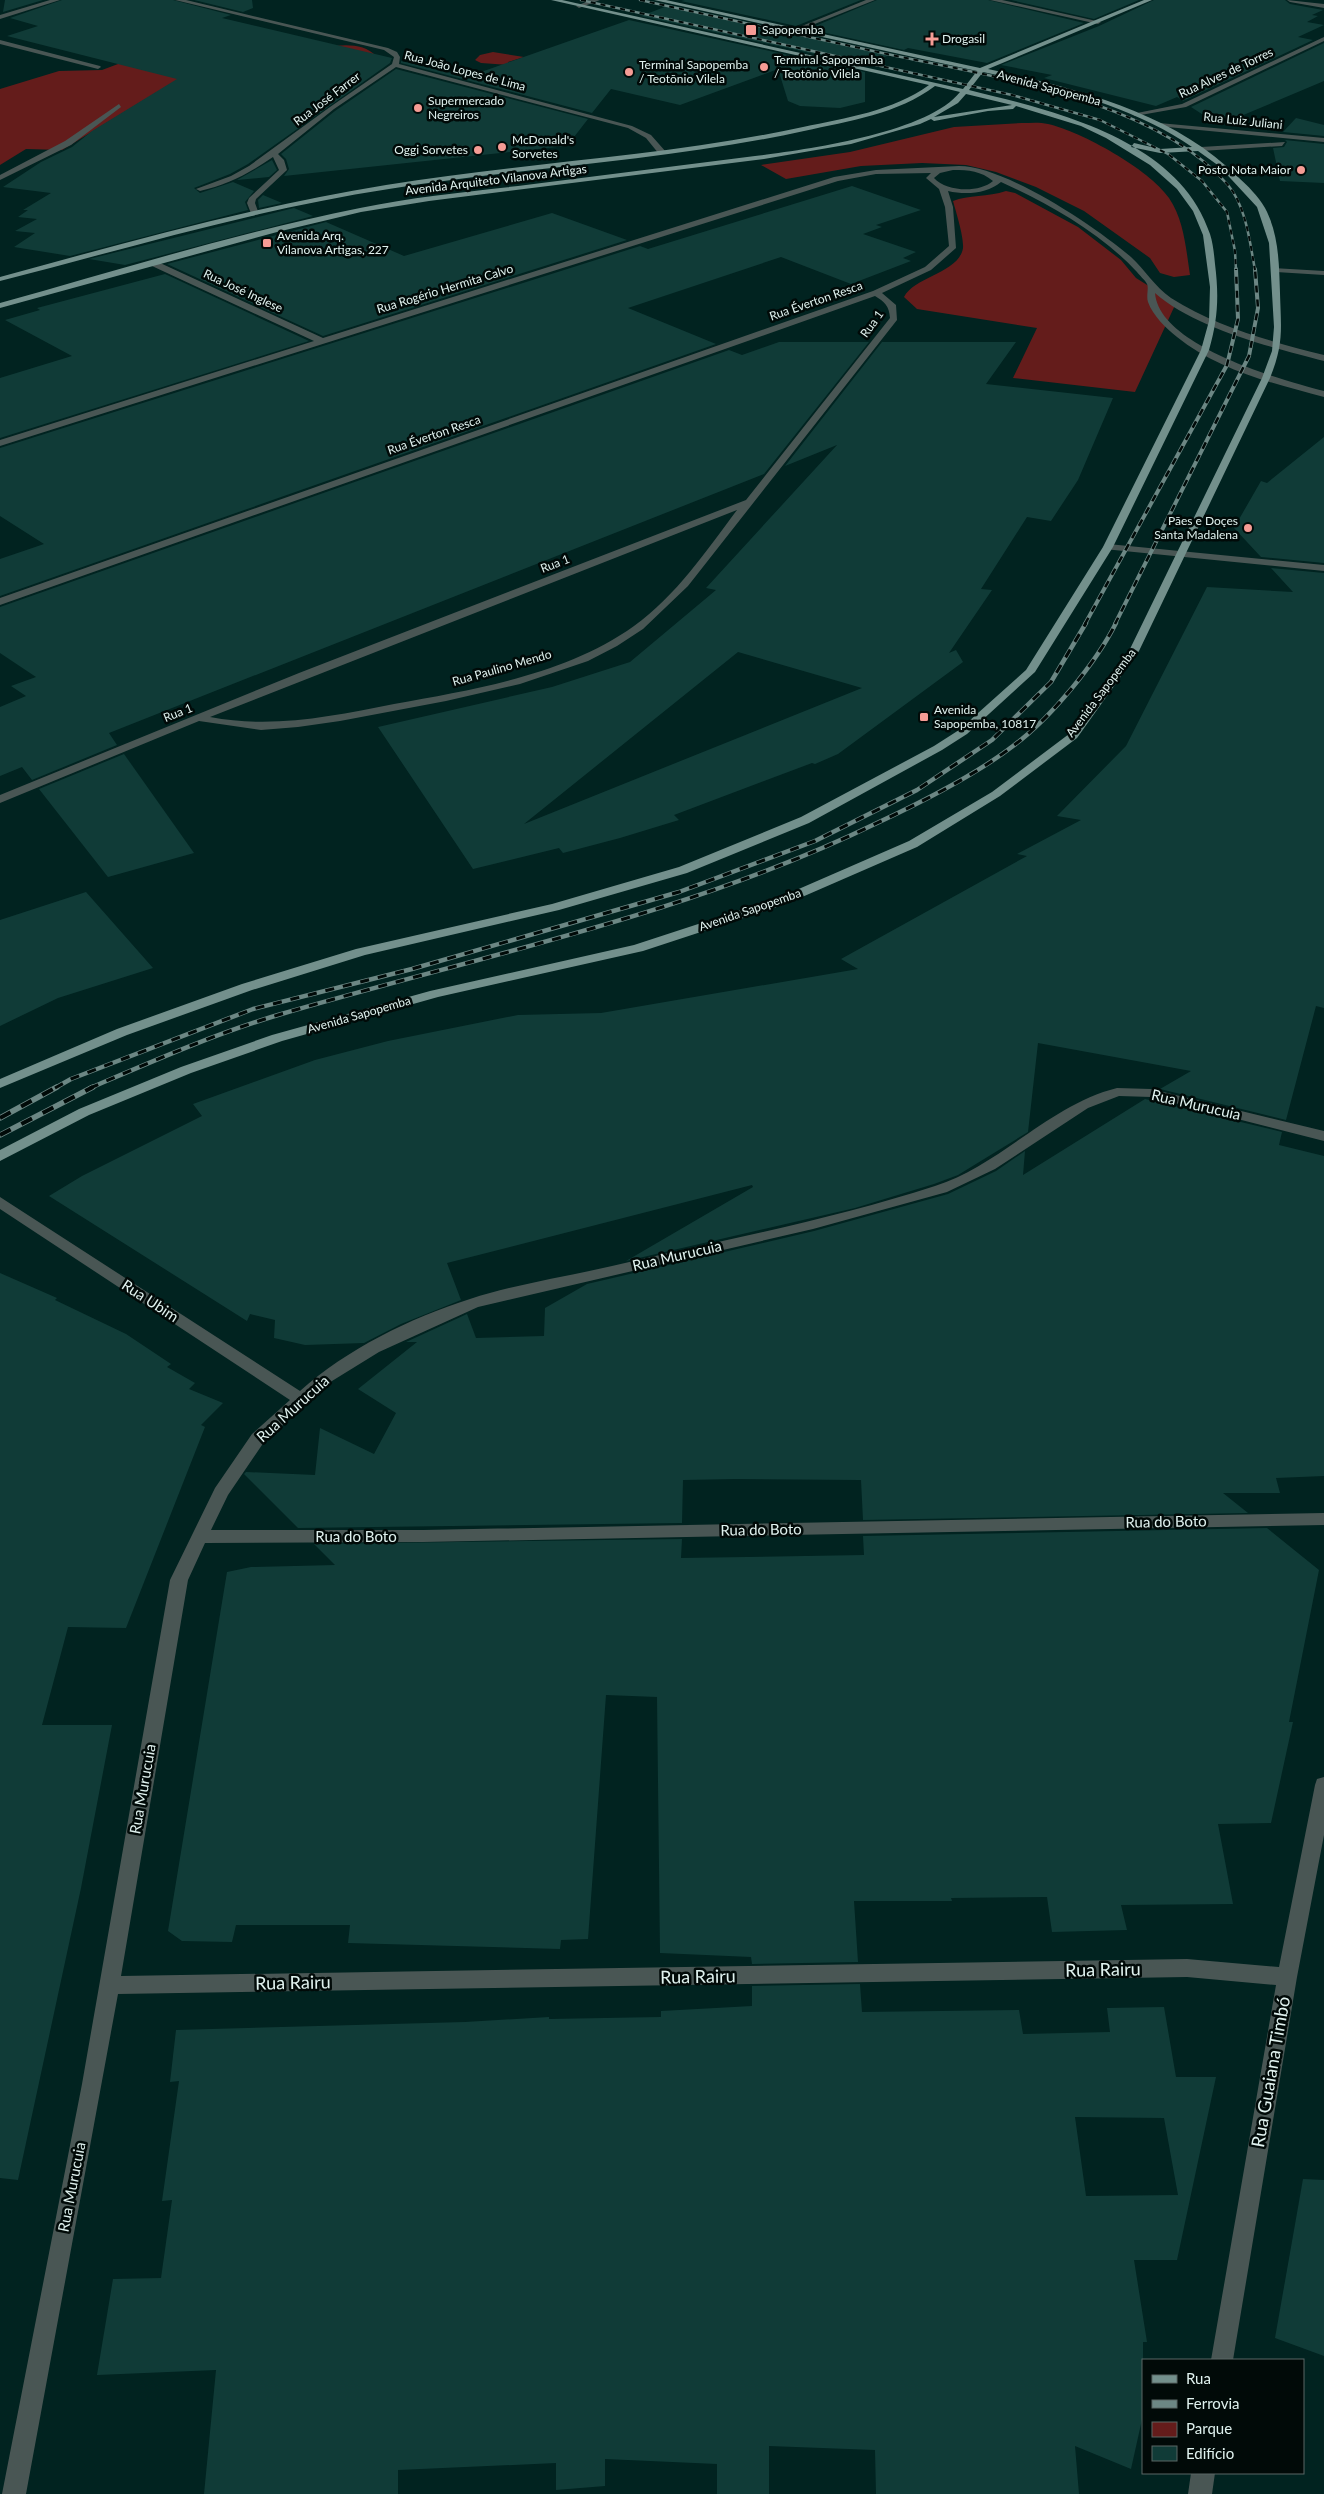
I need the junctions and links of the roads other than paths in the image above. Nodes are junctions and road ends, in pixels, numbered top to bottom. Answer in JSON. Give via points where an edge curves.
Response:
{"nodes":[{"id":1,"x":57,"y":0,"type":"edge"},
{"id":2,"x":178,"y":0,"type":"edge"},
{"id":3,"x":554,"y":0,"type":"edge"},
{"id":4,"x":597,"y":0,"type":"edge"},
{"id":5,"x":657,"y":0,"type":"edge"},
{"id":6,"x":872,"y":0,"type":"edge"},
{"id":7,"x":994,"y":0,"type":"edge"},
{"id":8,"x":1149,"y":0,"type":"edge"},
{"id":9,"x":1290,"y":0,"type":"edge"},
{"id":10,"x":579,"y":6,"type":"junction"},
{"id":11,"x":1324,"y":6,"type":"edge"},
{"id":12,"x":0,"y":17,"type":"edge"},
{"id":13,"x":1098,"y":22,"type":"junction"},
{"id":14,"x":795,"y":30,"type":"junction"},
{"id":15,"x":1324,"y":39,"type":"edge"},
{"id":16,"x":0,"y":42,"type":"edge"},
{"id":17,"x":1315,"y":43,"type":"junction"},
{"id":18,"x":1324,"y":44,"type":"edge"},
{"id":19,"x":395,"y":65,"type":"junction"},
{"id":20,"x":98,"y":67,"type":"dead end"},
{"id":21,"x":982,"y":70,"type":"junction"},
{"id":22,"x":934,"y":84,"type":"junction"},
{"id":23,"x":966,"y":91,"type":"junction"},
{"id":24,"x":119,"y":106,"type":"dead end"},
{"id":25,"x":1029,"y":107,"type":"junction"},
{"id":26,"x":1135,"y":114,"type":"junction"},
{"id":27,"x":918,"y":122,"type":"junction"},
{"id":28,"x":1159,"y":125,"type":"junction"},
{"id":29,"x":1109,"y":136,"type":"junction"},
{"id":30,"x":1324,"y":142,"type":"edge"},
{"id":31,"x":703,"y":147,"type":"junction"},
{"id":32,"x":1202,"y":149,"type":"junction"},
{"id":33,"x":662,"y":152,"type":"junction"},
{"id":34,"x":274,"y":154,"type":"junction"},
{"id":35,"x":719,"y":163,"type":"junction"},
{"id":36,"x":942,"y":170,"type":"junction"},
{"id":37,"x":899,"y":171,"type":"junction"},
{"id":38,"x":996,"y":177,"type":"junction"},
{"id":39,"x":0,"y":178,"type":"edge"},
{"id":40,"x":930,"y":178,"type":"junction"},
{"id":41,"x":943,"y":188,"type":"junction"},
{"id":42,"x":988,"y":188,"type":"junction"},
{"id":43,"x":200,"y":190,"type":"dead end"},
{"id":44,"x":967,"y":190,"type":"junction"},
{"id":45,"x":1038,"y":198,"type":"junction"},
{"id":46,"x":949,"y":207,"type":"junction"},
{"id":47,"x":255,"y":214,"type":"junction"},
{"id":48,"x":156,"y":264,"type":"junction"},
{"id":49,"x":1276,"y":270,"type":"junction"},
{"id":50,"x":1324,"y":273,"type":"edge"},
{"id":51,"x":0,"y":279,"type":"edge"},
{"id":52,"x":1151,"y":285,"type":"junction"},
{"id":53,"x":876,"y":293,"type":"junction"},
{"id":54,"x":0,"y":306,"type":"edge"},
{"id":55,"x":1213,"y":321,"type":"junction"},
{"id":56,"x":321,"y":341,"type":"junction"},
{"id":57,"x":1277,"y":346,"type":"junction"},
{"id":58,"x":1205,"y":350,"type":"junction"},
{"id":59,"x":1324,"y":358,"type":"edge"},
{"id":60,"x":1266,"y":378,"type":"junction"},
{"id":61,"x":1324,"y":394,"type":"edge"},
{"id":62,"x":0,"y":443,"type":"edge"},
{"id":63,"x":749,"y":502,"type":"junction"},
{"id":64,"x":1108,"y":547,"type":"junction"},
{"id":65,"x":1181,"y":554,"type":"junction"},
{"id":66,"x":1324,"y":568,"type":"edge"},
{"id":67,"x":0,"y":602,"type":"edge"},
{"id":68,"x":199,"y":718,"type":"junction"},
{"id":69,"x":0,"y":799,"type":"edge"},
{"id":70,"x":0,"y":1084,"type":"edge"},
{"id":71,"x":1324,"y":1136,"type":"edge"},
{"id":72,"x":0,"y":1156,"type":"edge"},
{"id":73,"x":0,"y":1202,"type":"edge"},
{"id":74,"x":301,"y":1400,"type":"junction"},
{"id":75,"x":1324,"y":1519,"type":"edge"},
{"id":76,"x":199,"y":1538,"type":"junction"},
{"id":77,"x":1324,"y":1785,"type":"edge"},
{"id":78,"x":1287,"y":1977,"type":"junction"},
{"id":79,"x":108,"y":1985,"type":"junction"},
{"id":80,"x":1222,"y":2359,"type":"edge"},
{"id":81,"x":1203,"y":2474,"type":"edge"},
{"id":82,"x":14,"y":2494,"type":"edge"},
{"id":83,"x":1200,"y":2494,"type":"edge"}],
"edges":[{"from":1,"to":12,"type":"street"},
{"from":2,"to":19,"type":"street","name":"Rua João Lopes de Lima","via":[[386,49],[395,53]]},
{"from":3,"to":10,"type":"main road","name":"Avenida Sapopemba"},
{"from":4,"to":10,"type":"street"},
{"from":5,"to":14,"type":"main road","name":"Avenida Sapopemba"},
{"from":6,"to":14,"type":"street"},
{"from":7,"to":13,"type":"street"},
{"from":8,"to":13,"type":"main road"},
{"from":9,"to":11,"type":"street"},
{"from":10,"to":22,"type":"main road","name":"Avenida Sapopemba"},
{"from":13,"to":21,"type":"main road"},
{"from":14,"to":21,"type":"main road","name":"Avenida Sapopemba"},
{"from":15,"to":17,"type":"street","name":"Rua Alves de Torres"},
{"from":16,"to":20,"type":"street"},
{"from":17,"to":18,"type":"street"},
{"from":17,"to":26,"type":"street","name":"Rua Alves de Torres","via":[[1184,106]]},
{"from":19,"to":33,"type":"street","name":"Rua João Lopes de Lima","via":[[630,127],[655,141]]},
{"from":19,"to":34,"type":"street","name":"Rua José Farrer","via":[[356,90]]},
{"from":21,"to":23,"type":"main road","name":"Avenida Arquiteto Vilanova Artigas"},
{"from":21,"to":26,"type":"main road","name":"Avenida Sapopemba","via":[[1077,93]]},
{"from":22,"to":23,"type":"main road","name":"Avenida Sapopemba"},
{"from":22,"to":31,"type":"main road","name":"Avenida Arquiteto Vilanova Artigas","via":[[923,94],[880,111],[805,130]]},
{"from":23,"to":25,"type":"main road","name":"Avenida Sapopemba"},
{"from":23,"to":27,"type":"main road","name":"Avenida Arquiteto Vilanova Artigas","via":[[956,102]]},
{"from":24,"to":39,"type":"street","via":[[68,143]]},
{"from":25,"to":27,"type":"main road","via":[[988,109]]},
{"from":25,"to":29,"type":"main road","name":"Avenida Sapopemba"},
{"from":26,"to":28,"type":"main road","name":"Avenida Sapopemba"},
{"from":27,"to":35,"type":"main road","name":"Avenida Arquiteto Vilanova Artigas","via":[[812,150]]},
{"from":28,"to":30,"type":"street","name":"Rua Luiz Juliani"},
{"from":28,"to":32,"type":"main road","name":"Avenida Sapopemba"},
{"from":29,"to":32,"type":"main road","via":[[1148,149]]},
{"from":29,"to":55,"type":"main road","name":"Avenida Sapopemba","via":[[1153,163],[1180,187],[1197,211],[1207,236],[1214,287]]},
{"from":30,"to":32,"type":"street","name":"Rua Luiz Juliani"},
{"from":31,"to":33,"type":"main road","name":"Avenida Arquiteto Vilanova Artigas"},
{"from":31,"to":35,"type":"main road"},
{"from":32,"to":49,"type":"main road","name":"Avenida Sapopemba","via":[[1255,198],[1268,227]]},
{"from":33,"to":47,"type":"main road","name":"Avenida Arquiteto Vilanova Artigas","via":[[399,186],[328,197]]},
{"from":34,"to":43,"type":"street","name":"Rua José Farrer","via":[[234,177]]},
{"from":34,"to":47,"type":"street","via":[[283,170],[253,198],[251,203]]},
{"from":35,"to":48,"type":"main road","name":"Avenida Arquiteto Vilanova Artigas","via":[[370,209],[275,230]]},
{"from":36,"to":37,"type":"street","name":"Rua Rogério Hermita Calvo"},
{"from":36,"to":38,"type":"street","name":"Rua Rogério Hermita Calvo","via":[[969,168]]},
{"from":36,"to":40,"type":"street"},
{"from":37,"to":40,"type":"street","name":"Rua Rogério Hermita Calvo"},
{"from":37,"to":56,"type":"street","name":"Rua Rogério Hermita Calvo","via":[[855,174],[837,179]]},
{"from":38,"to":42,"type":"street","via":[[998,181]]},
{"from":38,"to":45,"type":"street"},
{"from":40,"to":41,"type":"street"},
{"from":41,"to":44,"type":"street"},
{"from":41,"to":46,"type":"street","name":"Rua 1"},
{"from":42,"to":44,"type":"street"},
{"from":42,"to":45,"type":"street"},
{"from":44,"to":46,"type":"street"},
{"from":45,"to":52,"type":"street","via":[[1129,260]]},
{"from":46,"to":53,"type":"street","name":"Rua 1","via":[[953,246],[945,258]]},
{"from":47,"to":51,"type":"main road","name":"Avenida Arquiteto Vilanova Artigas"},
{"from":48,"to":54,"type":"main road","name":"Avenida Arquiteto Vilanova Artigas"},
{"from":48,"to":56,"type":"street","name":"Rua José Inglese"},
{"from":49,"to":50,"type":"street"},
{"from":49,"to":57,"type":"main road","name":"Avenida Sapopemba"},
{"from":52,"to":55,"type":"street","via":[[1175,303]]},
{"from":52,"to":58,"type":"street","via":[[1153,304],[1162,318],[1176,334]]},
{"from":53,"to":63,"type":"street","name":"Rua 1","via":[[894,307],[894,318]]},
{"from":53,"to":67,"type":"street","name":"Rua Éverton Resca"},
{"from":55,"to":57,"type":"street"},
{"from":55,"to":58,"type":"main road","name":"Avenida Sapopemba"},
{"from":56,"to":62,"type":"street","name":"Rua Rogério Hermita Calvo"},
{"from":57,"to":59,"type":"street"},
{"from":57,"to":60,"type":"main road","name":"Avenida Sapopemba"},
{"from":58,"to":60,"type":"street"},
{"from":58,"to":64,"type":"main road","name":"Avenida Sapopemba"},
{"from":60,"to":61,"type":"street"},
{"from":60,"to":65,"type":"main road","name":"Avenida Sapopemba"},
{"from":63,"to":68,"type":"street","name":"Rua 1"},
{"from":63,"to":68,"type":"street","name":"Rua Paulino Mendo","via":[[688,580],[638,627],[596,653],[536,675],[477,691],[330,719],[270,726]]},
{"from":64,"to":65,"type":"street"},
{"from":64,"to":70,"type":"main road","name":"Avenida Sapopemba","via":[[1030,672],[963,732],[804,820],[683,870],[555,907],[361,952],[247,987],[122,1032]]},
{"from":65,"to":66,"type":"street"},
{"from":65,"to":72,"type":"main road","name":"Avenida Sapopemba","via":[[1134,651],[1073,736],[996,794],[913,844],[782,901],[638,948],[436,994],[268,1041],[84,1112]]},
{"from":68,"to":69,"type":"street","name":"Rua 1"},
{"from":71,"to":74,"type":"street","name":"Rua Murucuia","via":[[1151,1093],[1117,1092],[1083,1105],[990,1166],[942,1189],[804,1227],[474,1303],[373,1348],[326,1377]]},
{"from":73,"to":74,"type":"street","name":"Rua Ubim"},
{"from":74,"to":76,"type":"street","name":"Rua Murucuia","via":[[258,1438],[221,1492]]},
{"from":75,"to":76,"type":"street","name":"Rua do Boto"},
{"from":76,"to":79,"type":"street","name":"Rua Murucuia","via":[[179,1580]]},
{"from":77,"to":78,"type":"street","name":"Rua Guaiana Timbó"},
{"from":78,"to":79,"type":"street","name":"Rua Rairu","via":[[1187,1968]]},
{"from":78,"to":80,"type":"street","name":"Rua Guaiana Timbó"},
{"from":79,"to":82,"type":"street","name":"Rua Murucuia"},
{"from":81,"to":83,"type":"street"}]}
